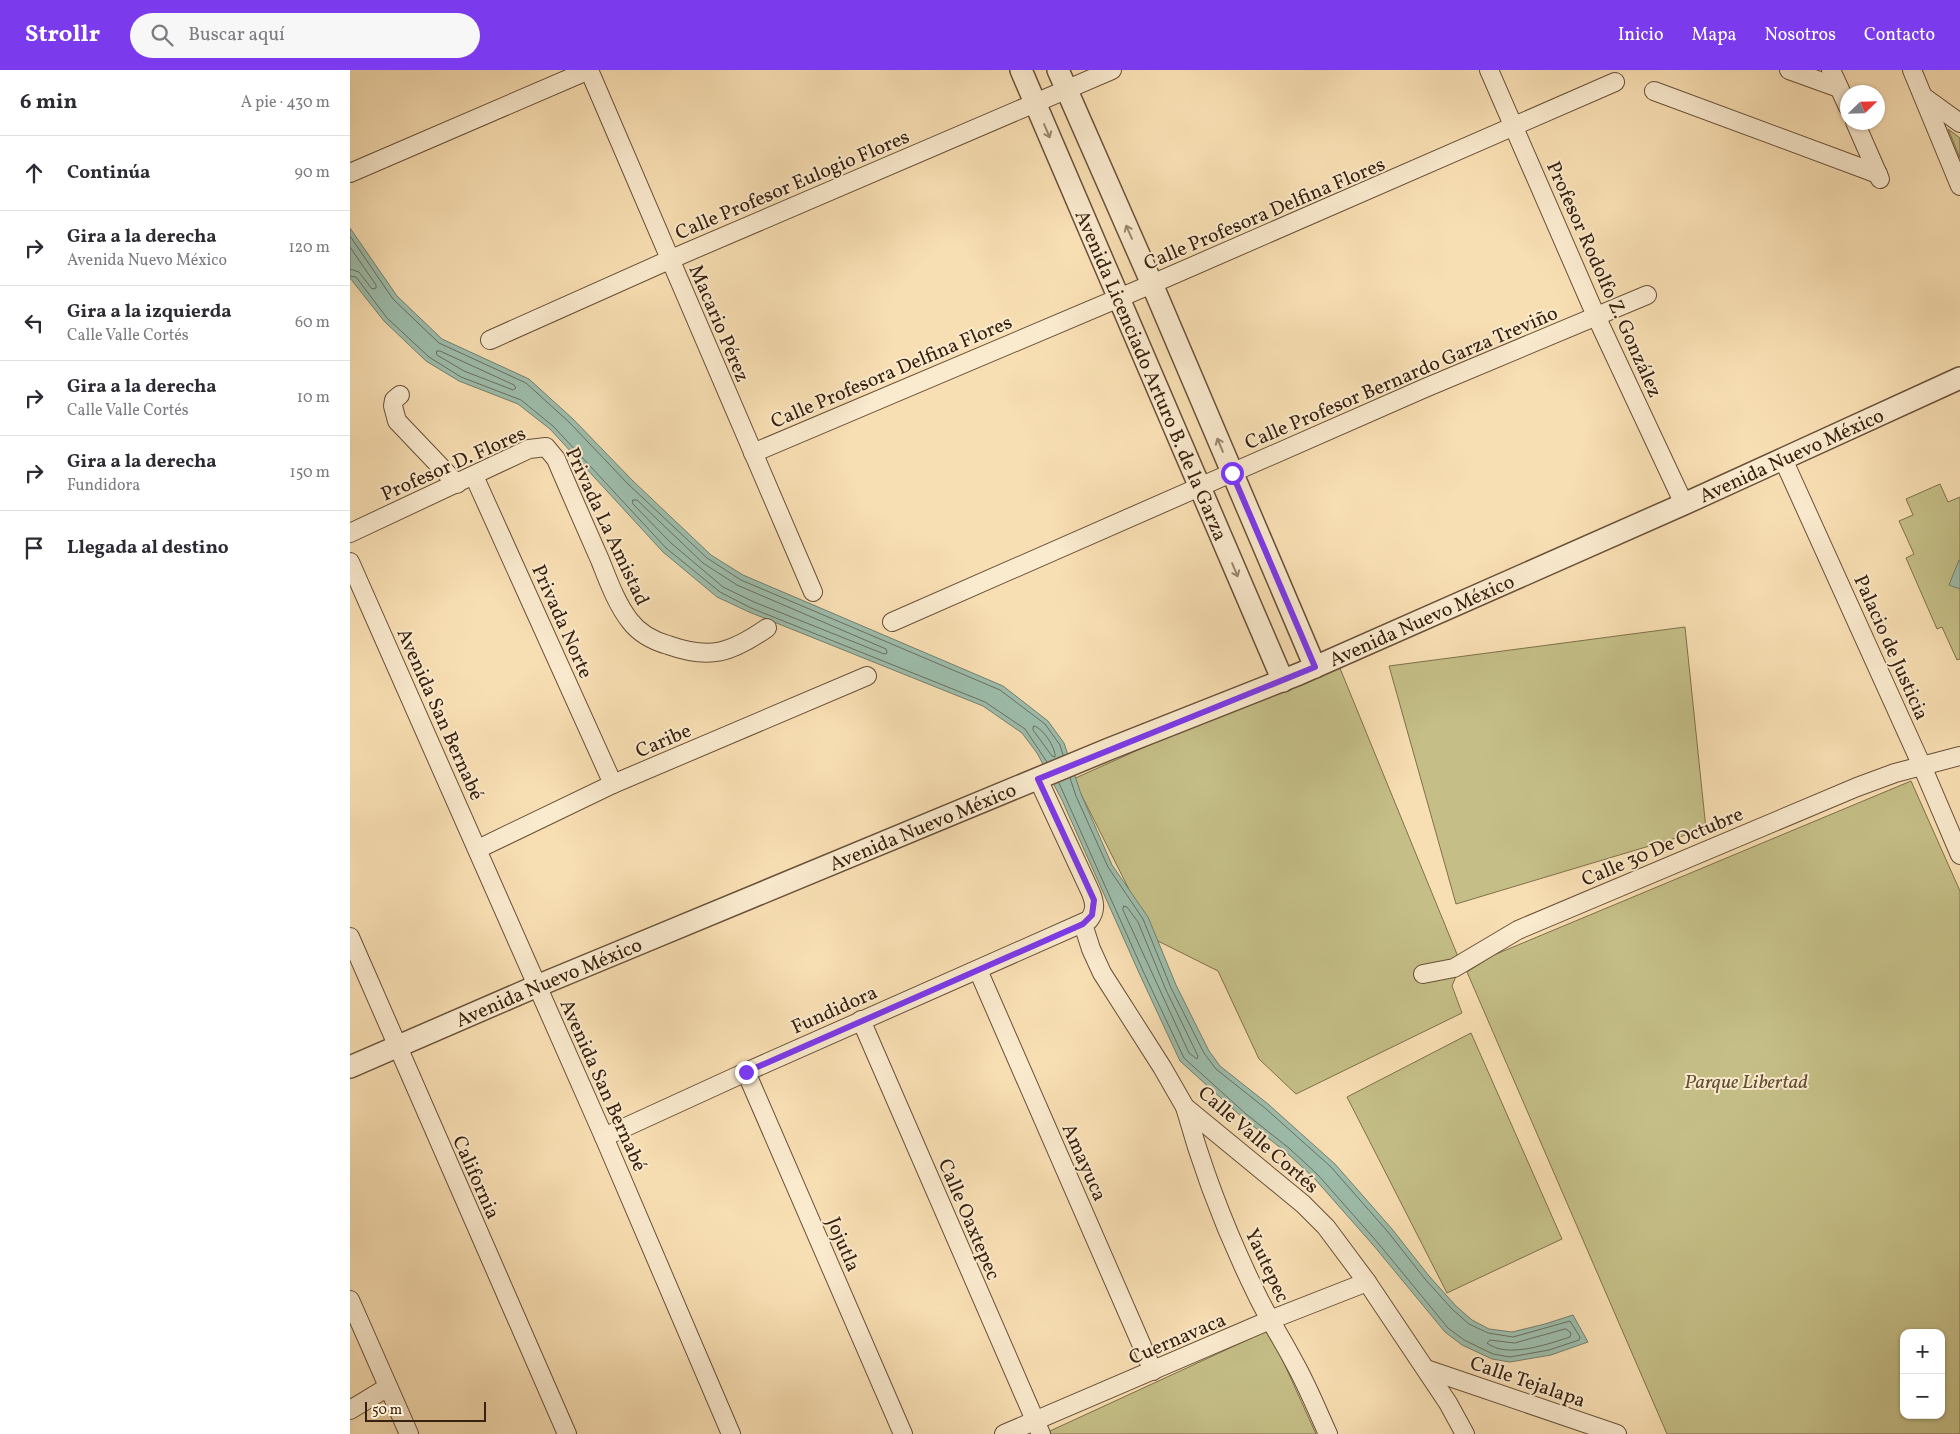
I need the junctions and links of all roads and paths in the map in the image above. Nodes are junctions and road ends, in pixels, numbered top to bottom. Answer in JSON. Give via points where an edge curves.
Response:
{"nodes":[{"id":1,"x":589,"y":70,"type":"edge"},
{"id":2,"x":1021,"y":70,"type":"edge"},
{"id":3,"x":1058,"y":70,"type":"edge"},
{"id":4,"x":1112,"y":70,"type":"edge"},
{"id":5,"x":1489,"y":70,"type":"edge"},
{"id":6,"x":1790,"y":70,"type":"edge"},
{"id":7,"x":1830,"y":70,"type":"edge"},
{"id":8,"x":1912,"y":70,"type":"edge"},
{"id":9,"x":1614,"y":82,"type":"dead end"},
{"id":10,"x":1839,"y":88,"type":"joint"},
{"id":11,"x":1066,"y":90,"type":"junction"},
{"id":12,"x":1654,"y":91,"type":"dead end"},
{"id":13,"x":1923,"y":97,"type":"junction"},
{"id":14,"x":1036,"y":104,"type":"junction"},
{"id":15,"x":1960,"y":123,"type":"edge"},
{"id":16,"x":1514,"y":126,"type":"junction"},
{"id":17,"x":1859,"y":130,"type":"edge"},
{"id":18,"x":350,"y":173,"type":"edge"},
{"id":19,"x":1960,"y":186,"type":"edge"},
{"id":20,"x":669,"y":260,"type":"junction"},
{"id":21,"x":1152,"y":284,"type":"junction"},
{"id":22,"x":1647,"y":295,"type":"dead end"},
{"id":23,"x":1119,"y":298,"type":"junction"},
{"id":24,"x":1596,"y":316,"type":"junction"},
{"id":25,"x":490,"y":340,"type":"dead end"},
{"id":26,"x":1960,"y":378,"type":"edge"},
{"id":27,"x":400,"y":395,"type":"dead end"},
{"id":28,"x":546,"y":447,"type":"joint"},
{"id":29,"x":753,"y":453,"type":"junction"},
{"id":30,"x":1783,"y":458,"type":"junction"},
{"id":31,"x":1232,"y":473,"type":"junction"},
{"id":32,"x":474,"y":476,"type":"junction"},
{"id":33,"x":457,"y":484,"type":"junction"},
{"id":34,"x":1200,"y":488,"type":"junction"},
{"id":35,"x":1684,"y":504,"type":"junction"},
{"id":36,"x":350,"y":533,"type":"edge"},
{"id":37,"x":350,"y":562,"type":"edge"},
{"id":38,"x":813,"y":592,"type":"dead end"},
{"id":39,"x":892,"y":622,"type":"dead end"},
{"id":40,"x":767,"y":628,"type":"dead end"},
{"id":41,"x":1315,"y":667,"type":"junction"},
{"id":42,"x":867,"y":676,"type":"dead end"},
{"id":43,"x":1283,"y":681,"type":"junction"},
{"id":44,"x":1960,"y":756,"type":"edge"},
{"id":45,"x":1922,"y":766,"type":"junction"},
{"id":46,"x":1040,"y":778,"type":"junction"},
{"id":47,"x":613,"y":784,"type":"junction"},
{"id":48,"x":478,"y":849,"type":"junction"},
{"id":49,"x":1960,"y":855,"type":"edge"},
{"id":50,"x":1083,"y":924,"type":"junction"},
{"id":51,"x":350,"y":937,"type":"edge"},
{"id":52,"x":978,"y":970,"type":"junction"},
{"id":53,"x":1423,"y":974,"type":"dead end"},
{"id":54,"x":537,"y":986,"type":"junction"},
{"id":55,"x":861,"y":1020,"type":"junction"},
{"id":56,"x":397,"y":1048,"type":"junction"},
{"id":57,"x":350,"y":1068,"type":"edge"},
{"id":58,"x":746,"y":1072,"type":"junction"},
{"id":59,"x":1184,"y":1107,"type":"junction"},
{"id":60,"x":604,"y":1137,"type":"junction"},
{"id":61,"x":1366,"y":1282,"type":"junction"},
{"id":62,"x":350,"y":1300,"type":"edge"},
{"id":63,"x":1270,"y":1320,"type":"junction"},
{"id":64,"x":1426,"y":1369,"type":"junction"},
{"id":65,"x":1153,"y":1371,"type":"junction"},
{"id":66,"x":388,"y":1387,"type":"junction"},
{"id":67,"x":350,"y":1410,"type":"edge"},
{"id":68,"x":1038,"y":1428,"type":"edge"},
{"id":69,"x":409,"y":1434,"type":"edge"},
{"id":70,"x":566,"y":1434,"type":"edge"},
{"id":71,"x":731,"y":1434,"type":"edge"},
{"id":72,"x":903,"y":1434,"type":"edge"},
{"id":73,"x":1004,"y":1434,"type":"edge"},
{"id":74,"x":1328,"y":1434,"type":"edge"},
{"id":75,"x":1465,"y":1434,"type":"edge"},
{"id":76,"x":1617,"y":1434,"type":"edge"}],
"edges":[{"from":1,"to":18,"type":"street"},
{"from":1,"to":20,"type":"street","name":"Macario Pérez"},
{"from":2,"to":14,"type":"street","name":"Avenida Licenciado Arturo B. de la Garza"},
{"from":3,"to":11,"type":"street","name":"Avenida Licenciado Arturo B. de la Garza"},
{"from":4,"to":11,"type":"street","name":"Calle Profesor Eulogio Flores"},
{"from":5,"to":16,"type":"street","name":"Profesor Rodolfo Z. González"},
{"from":6,"to":10,"type":"street"},
{"from":7,"to":10,"type":"street"},
{"from":8,"to":13,"type":"street"},
{"from":9,"to":16,"type":"street","name":"Calle Profesora Delfina Flores"},
{"from":11,"to":14,"type":"street","name":"Calle Profesor Eulogio Flores"},
{"from":21,"to":11,"type":"street","name":"Avenida Licenciado Arturo B. de la Garza","one_way":true},
{"from":12,"to":17,"type":"street","via":[[1880,179]]},
{"from":13,"to":15,"type":"street"},
{"from":13,"to":19,"type":"street"},
{"from":14,"to":20,"type":"street","name":"Calle Profesor Eulogio Flores"},
{"from":14,"to":23,"type":"street","name":"Avenida Licenciado Arturo B. de la Garza","one_way":true},
{"from":16,"to":21,"type":"street","name":"Calle Profesora Delfina Flores"},
{"from":16,"to":24,"type":"street","name":"Profesor Rodolfo Z. González"},
{"from":20,"to":25,"type":"street","name":"Calle Profesor Eulogio Flores"},
{"from":20,"to":29,"type":"street","name":"Macario Pérez"},
{"from":21,"to":23,"type":"street","name":"Calle Profesora Delfina Flores"},
{"from":31,"to":21,"type":"street","name":"Avenida Licenciado Arturo B. de la Garza","one_way":true},
{"from":22,"to":24,"type":"street","name":"Calle Profesor Bernardo Garza Treviño"},
{"from":23,"to":29,"type":"street","name":"Calle Profesora Delfina Flores"},
{"from":23,"to":34,"type":"street","name":"Avenida Licenciado Arturo B. de la Garza"},
{"from":24,"to":31,"type":"street","name":"Calle Profesor Bernardo Garza Treviño"},
{"from":24,"to":35,"type":"street","name":"Profesor Rodolfo Z. González"},
{"from":26,"to":30,"type":"street","name":"Avenida Nuevo México"},
{"from":27,"to":33,"type":"street","via":[[393,406],[397,421]]},
{"from":28,"to":32,"type":"street","name":"Profesor D. Flores","via":[[529,449]]},
{"from":28,"to":40,"type":"street","name":"Privada La Amistad","via":[[556,459],[617,600],[638,629],[687,652],[710,654],[734,647]]},
{"from":29,"to":38,"type":"street","name":"Macario Pérez"},
{"from":30,"to":35,"type":"street","name":"Avenida Nuevo México"},
{"from":30,"to":45,"type":"street","name":"Palacio de Justicia"},
{"from":31,"to":34,"type":"street","name":"Calle Profesor Bernardo Garza Treviño"},
{"from":31,"to":41,"type":"street","name":"Avenida Licenciado Arturo B. de la Garza"},
{"from":32,"to":33,"type":"street","name":"Profesor D. Flores"},
{"from":32,"to":47,"type":"street","name":"Privada Norte"},
{"from":33,"to":36,"type":"street","name":"Profesor D. Flores"},
{"from":34,"to":39,"type":"street","name":"Calle Profesor Bernardo Garza Treviño"},
{"from":34,"to":43,"type":"street","name":"Avenida Licenciado Arturo B. de la Garza","one_way":true},
{"from":35,"to":41,"type":"street","name":"Avenida Nuevo México"},
{"from":37,"to":48,"type":"street","name":"Avenida San Bernabé"},
{"from":41,"to":43,"type":"street","name":"Avenida Nuevo México"},
{"from":42,"to":47,"type":"street","name":"Caribe"},
{"from":43,"to":46,"type":"street","name":"Avenida Nuevo México"},
{"from":44,"to":45,"type":"street","name":"Calle 30 De Octubre"},
{"from":45,"to":49,"type":"street","name":"Palacio de Justicia"},
{"from":45,"to":53,"type":"street","name":"Calle 30 De Octubre","via":[[1857,787],[1518,930],[1454,968]]},
{"from":46,"to":50,"type":"street","via":[[1094,900],[1092,915]]},
{"from":46,"to":54,"type":"street","name":"Avenida Nuevo México"},
{"from":47,"to":48,"type":"street","name":"Caribe"},
{"from":48,"to":54,"type":"street","name":"Avenida San Bernabé"},
{"from":50,"to":52,"type":"street","name":"Fundidora"},
{"from":50,"to":59,"type":"street","name":"Calle Valle Cortés","via":[[1102,973]]},
{"from":51,"to":56,"type":"street","name":"California"},
{"from":52,"to":55,"type":"street","name":"Fundidora"},
{"from":52,"to":65,"type":"street","name":"Amayuca"},
{"from":54,"to":56,"type":"street","name":"Avenida Nuevo México"},
{"from":54,"to":60,"type":"street","name":"Avenida San Bernabé"},
{"from":55,"to":58,"type":"street","name":"Fundidora"},
{"from":55,"to":68,"type":"street","name":"Calle Oaxtepec"},
{"from":56,"to":57,"type":"street","name":"Avenida Nuevo México"},
{"from":56,"to":70,"type":"street","name":"California"},
{"from":58,"to":60,"type":"street","name":"Fundidora"},
{"from":58,"to":72,"type":"street","name":"Jojutla"},
{"from":59,"to":61,"type":"street","name":"Calle Valle Cortés","via":[[1303,1204],[1326,1227]]},
{"from":59,"to":63,"type":"street","name":"Yautepec","via":[[1214,1198]]},
{"from":60,"to":71,"type":"street","name":"Avenida San Bernabé"},
{"from":61,"to":63,"type":"street","name":"Cuernavaca"},
{"from":61,"to":64,"type":"street","name":"Calle Valle Cortés"},
{"from":62,"to":66,"type":"street"},
{"from":63,"to":65,"type":"street","name":"Cuernavaca"},
{"from":63,"to":74,"type":"street","name":"Yautepec","via":[[1295,1363]]},
{"from":64,"to":75,"type":"street","name":"Calle Valle Cortés"},
{"from":64,"to":76,"type":"street","name":"Calle Tejalapa"},
{"from":65,"to":68,"type":"street","name":"Cuernavaca"},
{"from":66,"to":67,"type":"street"},
{"from":66,"to":69,"type":"street"},
{"from":68,"to":73,"type":"street","name":"Cuernavaca"}]}
